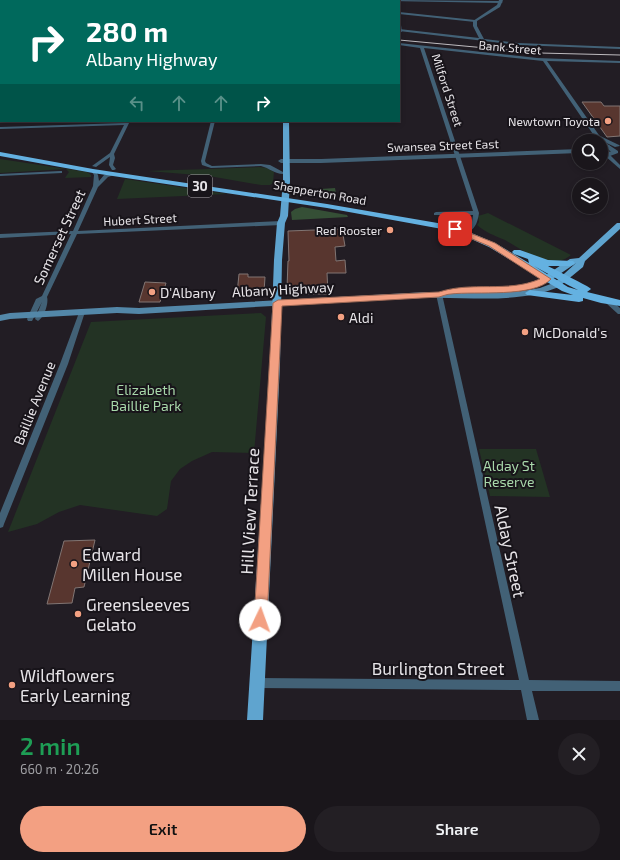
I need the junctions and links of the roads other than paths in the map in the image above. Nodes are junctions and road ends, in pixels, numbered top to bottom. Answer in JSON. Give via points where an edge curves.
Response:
{"nodes":[{"id":1,"x":400,"y":1,"type":"edge"},
{"id":2,"x":501,"y":1,"type":"edge"},
{"id":3,"x":400,"y":13,"type":"edge"},
{"id":4,"x":475,"y":21,"type":"junction"},
{"id":5,"x":400,"y":30,"type":"edge"},
{"id":6,"x":483,"y":41,"type":"junction"},
{"id":7,"x":400,"y":44,"type":"edge"},
{"id":8,"x":422,"y":47,"type":"junction"},
{"id":9,"x":620,"y":48,"type":"edge"},
{"id":10,"x":545,"y":61,"type":"junction"},
{"id":11,"x":620,"y":62,"type":"edge"},
{"id":12,"x":41,"y":122,"type":"edge"},
{"id":13,"x":128,"y":122,"type":"edge"},
{"id":14,"x":213,"y":122,"type":"edge"},
{"id":15,"x":286,"y":122,"type":"edge"},
{"id":16,"x":39,"y":126,"type":"junction"},
{"id":17,"x":0,"y":128,"type":"edge"},
{"id":18,"x":593,"y":134,"type":"edge"},
{"id":19,"x":608,"y":147,"type":"edge"},
{"id":20,"x":620,"y":148,"type":"edge"},
{"id":21,"x":0,"y":151,"type":"edge"},
{"id":22,"x":572,"y":151,"type":"edge"},
{"id":23,"x":614,"y":151,"type":"edge"},
{"id":24,"x":0,"y":154,"type":"edge"},
{"id":25,"x":112,"y":154,"type":"junction"},
{"id":26,"x":608,"y":154,"type":"edge"},
{"id":27,"x":458,"y":155,"type":"junction"},
{"id":28,"x":285,"y":163,"type":"junction"},
{"id":29,"x":618,"y":166,"type":"edge"},
{"id":30,"x":93,"y":168,"type":"junction"},
{"id":31,"x":115,"y":171,"type":"junction"},
{"id":32,"x":60,"y":172,"type":"dead end"},
{"id":33,"x":281,"y":173,"type":"junction"},
{"id":34,"x":0,"y":175,"type":"edge"},
{"id":35,"x":96,"y":186,"type":"junction"},
{"id":36,"x":282,"y":196,"type":"junction"},
{"id":37,"x":476,"y":213,"type":"junction"},
{"id":38,"x":436,"y":214,"type":"dead end"},
{"id":39,"x":281,"y":223,"type":"junction"},
{"id":40,"x":619,"y":228,"type":"edge"},
{"id":41,"x":469,"y":230,"type":"junction"},
{"id":42,"x":75,"y":233,"type":"junction"},
{"id":43,"x":0,"y":236,"type":"edge"},
{"id":44,"x":517,"y":252,"type":"junction"},
{"id":45,"x":581,"y":260,"type":"junction"},
{"id":46,"x":570,"y":263,"type":"junction"},
{"id":47,"x":555,"y":279,"type":"junction"},
{"id":48,"x":530,"y":293,"type":"junction"},
{"id":49,"x":439,"y":294,"type":"junction"},
{"id":50,"x":620,"y":298,"type":"edge"},
{"id":51,"x":604,"y":300,"type":"junction"},
{"id":52,"x":278,"y":303,"type":"junction"},
{"id":53,"x":620,"y":303,"type":"edge"},
{"id":54,"x":620,"y":312,"type":"edge"},
{"id":55,"x":81,"y":314,"type":"junction"},
{"id":56,"x":35,"y":317,"type":"junction"},
{"id":57,"x":0,"y":319,"type":"edge"},
{"id":58,"x":0,"y":524,"type":"edge"},
{"id":59,"x":257,"y":683,"type":"junction"},
{"id":60,"x":525,"y":685,"type":"junction"},
{"id":61,"x":620,"y":686,"type":"edge"},
{"id":62,"x":254,"y":720,"type":"edge"},
{"id":63,"x":533,"y":720,"type":"edge"}],
"edges":[{"from":1,"to":2,"type":"street"},
{"from":2,"to":4,"type":"street","via":[[499,6]]},
{"from":3,"to":4,"type":"street"},
{"from":4,"to":6,"type":"street"},
{"from":5,"to":6,"type":"street"},
{"from":6,"to":9,"type":"street"},
{"from":7,"to":8,"type":"street","name":"Bank Street"},
{"from":8,"to":10,"type":"street","name":"Bank Street"},
{"from":8,"to":27,"type":"street","name":"Milford Street"},
{"from":10,"to":11,"type":"street","name":"Bank Street"},
{"from":10,"to":18,"type":"street"},
{"from":12,"to":16,"type":"street"},
{"from":13,"to":16,"type":"street"},
{"from":13,"to":25,"type":"street"},
{"from":14,"to":33,"type":"street","via":[[204,164],[211,167],[253,164],[268,166]]},
{"from":15,"to":28,"type":"main road","via":[[285,150],[288,154]]},
{"from":16,"to":17,"type":"street"},
{"from":19,"to":20,"type":"street"},
{"from":20,"to":23,"type":"street"},
{"from":21,"to":30,"type":"highway","name":"Shepperton Road","number":"30"},
{"from":22,"to":27,"type":"street","name":"Swansea Street East"},
{"from":23,"to":29,"type":"street"},
{"from":24,"to":30,"type":"highway","name":"Shepperton Road","number":"30"},
{"from":25,"to":30,"type":"street"},
{"from":25,"to":31,"type":"street","via":[[111,165]]},
{"from":26,"to":29,"type":"street"},
{"from":27,"to":28,"type":"street","name":"Swansea Street East"},
{"from":27,"to":37,"type":"street","name":"Milford Street"},
{"from":28,"to":33,"type":"main road"},
{"from":28,"to":36,"type":"main road"},
{"from":30,"to":31,"type":"highway","name":"Shepperton Road","number":"30"},
{"from":30,"to":35,"type":"street","name":"Somerset Street"},
{"from":31,"to":35,"type":"street","name":"Somerset Street"},
{"from":31,"to":36,"type":"highway","name":"Shepperton Road","number":"30"},
{"from":32,"to":34,"type":"street"},
{"from":33,"to":36,"type":"main road"},
{"from":35,"to":42,"type":"street","name":"Somerset Street"},
{"from":36,"to":39,"type":"main road","name":"Hill View Terrace","via":[[278,216]]},
{"from":36,"to":41,"type":"highway","name":"Shepperton Road","number":"30","via":[[416,216]]},
{"from":36,"to":47,"type":"highway","name":"Shepperton Road","number":"30","via":[[465,232]]},
{"from":37,"to":38,"type":"street"},
{"from":37,"to":41,"type":"street","via":[[474,224]]},
{"from":39,"to":42,"type":"street","name":"Hubert Street"},
{"from":39,"to":52,"type":"main road","name":"Hill View Terrace"},
{"from":40,"to":45,"type":"main road"},
{"from":41,"to":44,"type":"highway","name":"Shepperton Road","number":"30"},
{"from":42,"to":43,"type":"street","name":"Hubert Street"},
{"from":42,"to":56,"type":"street","name":"Somerset Street","via":[[44,297],[45,301]]},
{"from":44,"to":46,"type":"highway","via":[[547,263]]},
{"from":44,"to":47,"type":"highway","name":"Shepperton Road","number":"30"},
{"from":45,"to":46,"type":"main road"},
{"from":45,"to":47,"type":"main road","via":[[580,265]]},
{"from":46,"to":47,"type":"main road"},
{"from":47,"to":48,"type":"main road","name":"Albany Highway","via":[[542,290]]},
{"from":47,"to":49,"type":"main road","name":"Albany Highway","via":[[511,289],[450,291]]},
{"from":47,"to":50,"type":"highway","name":"Shepperton Road","number":"30"},
{"from":47,"to":51,"type":"highway","name":"Shepperton Road","number":"30","via":[[576,293]]},
{"from":48,"to":49,"type":"main road","name":"Albany Highway","via":[[483,296]]},
{"from":48,"to":51,"type":"highway"},
{"from":49,"to":52,"type":"main road","name":"Albany Highway"},
{"from":49,"to":60,"type":"street","name":"Alday Street"},
{"from":51,"to":53,"type":"highway","name":"Shepperton Road","number":"30"},
{"from":51,"to":54,"type":"street"},
{"from":52,"to":55,"type":"main road","name":"Albany Highway"},
{"from":52,"to":59,"type":"main road","name":"Hill View Terrace"},
{"from":55,"to":56,"type":"main road","name":"Albany Highway"},
{"from":55,"to":58,"type":"street","name":"Baillie Avenue","via":[[64,364]]},
{"from":56,"to":57,"type":"main road","name":"Albany Highway"},
{"from":59,"to":60,"type":"street","name":"Burlington Street"},
{"from":59,"to":62,"type":"main road","name":"Hill View Terrace"},
{"from":60,"to":61,"type":"street","name":"Burlington Street"},
{"from":60,"to":63,"type":"street","name":"Alday Street"}]}
